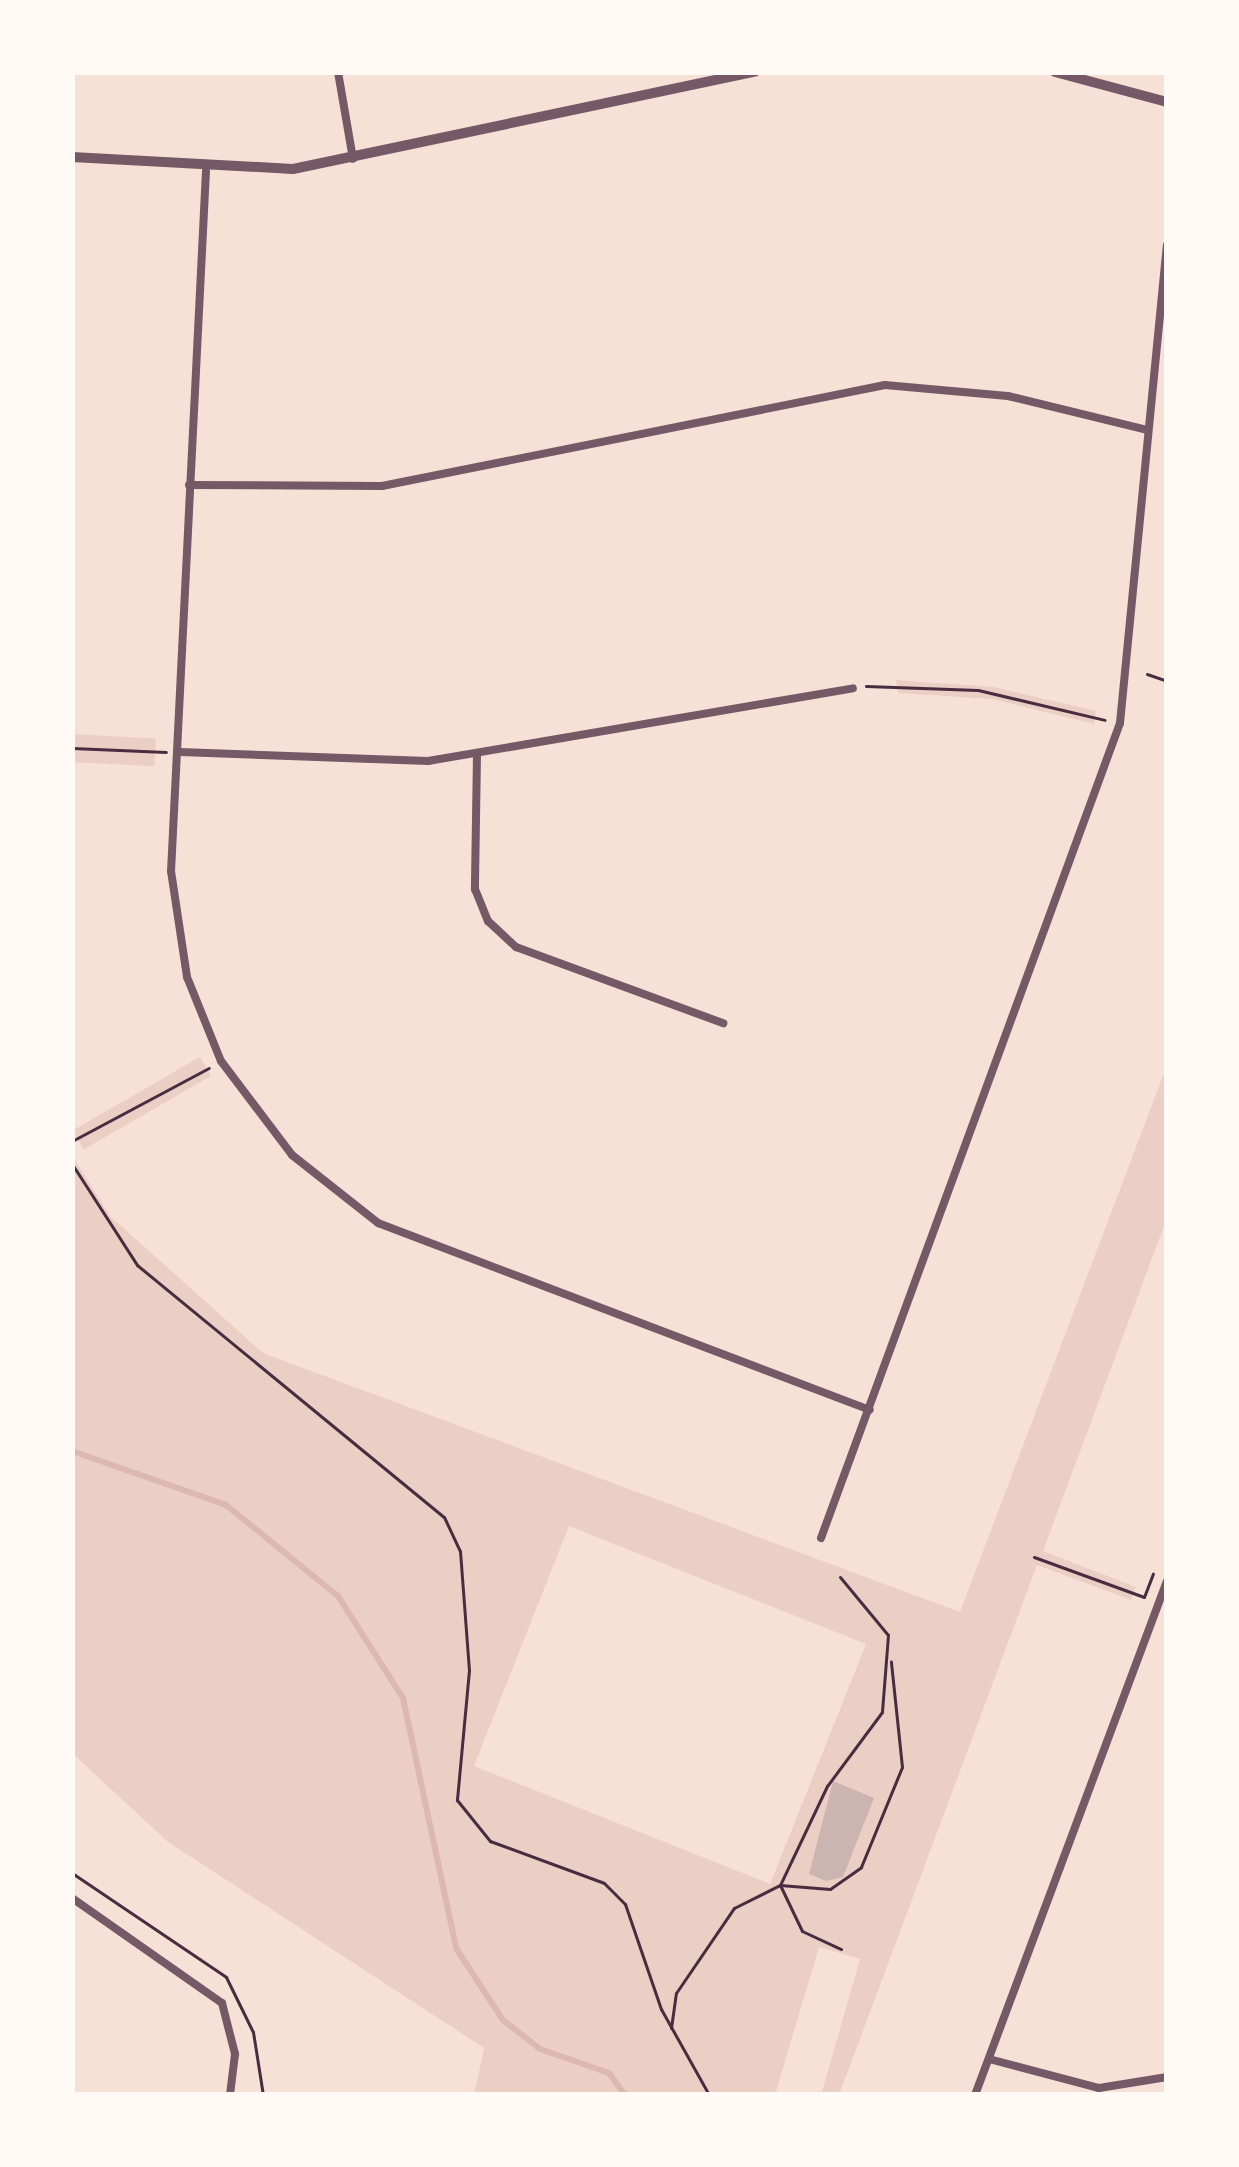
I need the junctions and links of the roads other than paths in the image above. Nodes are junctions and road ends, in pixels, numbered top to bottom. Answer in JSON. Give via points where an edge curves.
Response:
{"nodes":[{"id":1,"x":338,"y":72,"type":"edge"},
{"id":2,"x":755,"y":72,"type":"edge"},
{"id":3,"x":1055,"y":72,"type":"edge"},
{"id":4,"x":1167,"y":102,"type":"edge"},
{"id":5,"x":72,"y":157,"type":"edge"},
{"id":6,"x":353,"y":160,"type":"junction"},
{"id":7,"x":206,"y":171,"type":"junction"},
{"id":8,"x":1167,"y":245,"type":"edge"},
{"id":9,"x":1148,"y":430,"type":"junction"},
{"id":10,"x":189,"y":485,"type":"junction"},
{"id":11,"x":853,"y":688,"type":"road end"},
{"id":12,"x":180,"y":752,"type":"junction"},
{"id":13,"x":477,"y":755,"type":"junction"},
{"id":14,"x":723,"y":1023,"type":"dead end"},
{"id":15,"x":870,"y":1409,"type":"junction"},
{"id":16,"x":821,"y":1538,"type":"dead end"},
{"id":17,"x":1167,"y":1581,"type":"edge"},
{"id":18,"x":72,"y":1898,"type":"edge"},
{"id":19,"x":988,"y":2059,"type":"junction"},
{"id":20,"x":1167,"y":2077,"type":"edge"},
{"id":21,"x":230,"y":2095,"type":"edge"},
{"id":22,"x":975,"y":2095,"type":"edge"}],
"edges":[{"from":1,"to":6,"type":"street"},
{"from":2,"to":6,"type":"street"},
{"from":3,"to":4,"type":"street"},
{"from":5,"to":7,"type":"street"},
{"from":6,"to":7,"type":"street"},
{"from":7,"to":10,"type":"street"},
{"from":8,"to":9,"type":"street"},
{"from":9,"to":10,"type":"street","via":[[1008,396],[885,385],[382,486]]},
{"from":9,"to":15,"type":"street","via":[[1120,723]]},
{"from":10,"to":12,"type":"street"},
{"from":11,"to":13,"type":"street"},
{"from":12,"to":13,"type":"street"},
{"from":12,"to":15,"type":"street","via":[[176,928],[221,1061],[292,1155],[378,1223]]},
{"from":13,"to":14,"type":"street","via":[[475,889],[488,921],[516,947]]},
{"from":15,"to":16,"type":"street"},
{"from":17,"to":19,"type":"street"},
{"from":18,"to":21,"type":"street","via":[[222,2003]]},
{"from":19,"to":20,"type":"street","via":[[1099,2088]]},
{"from":19,"to":22,"type":"street"}]}
